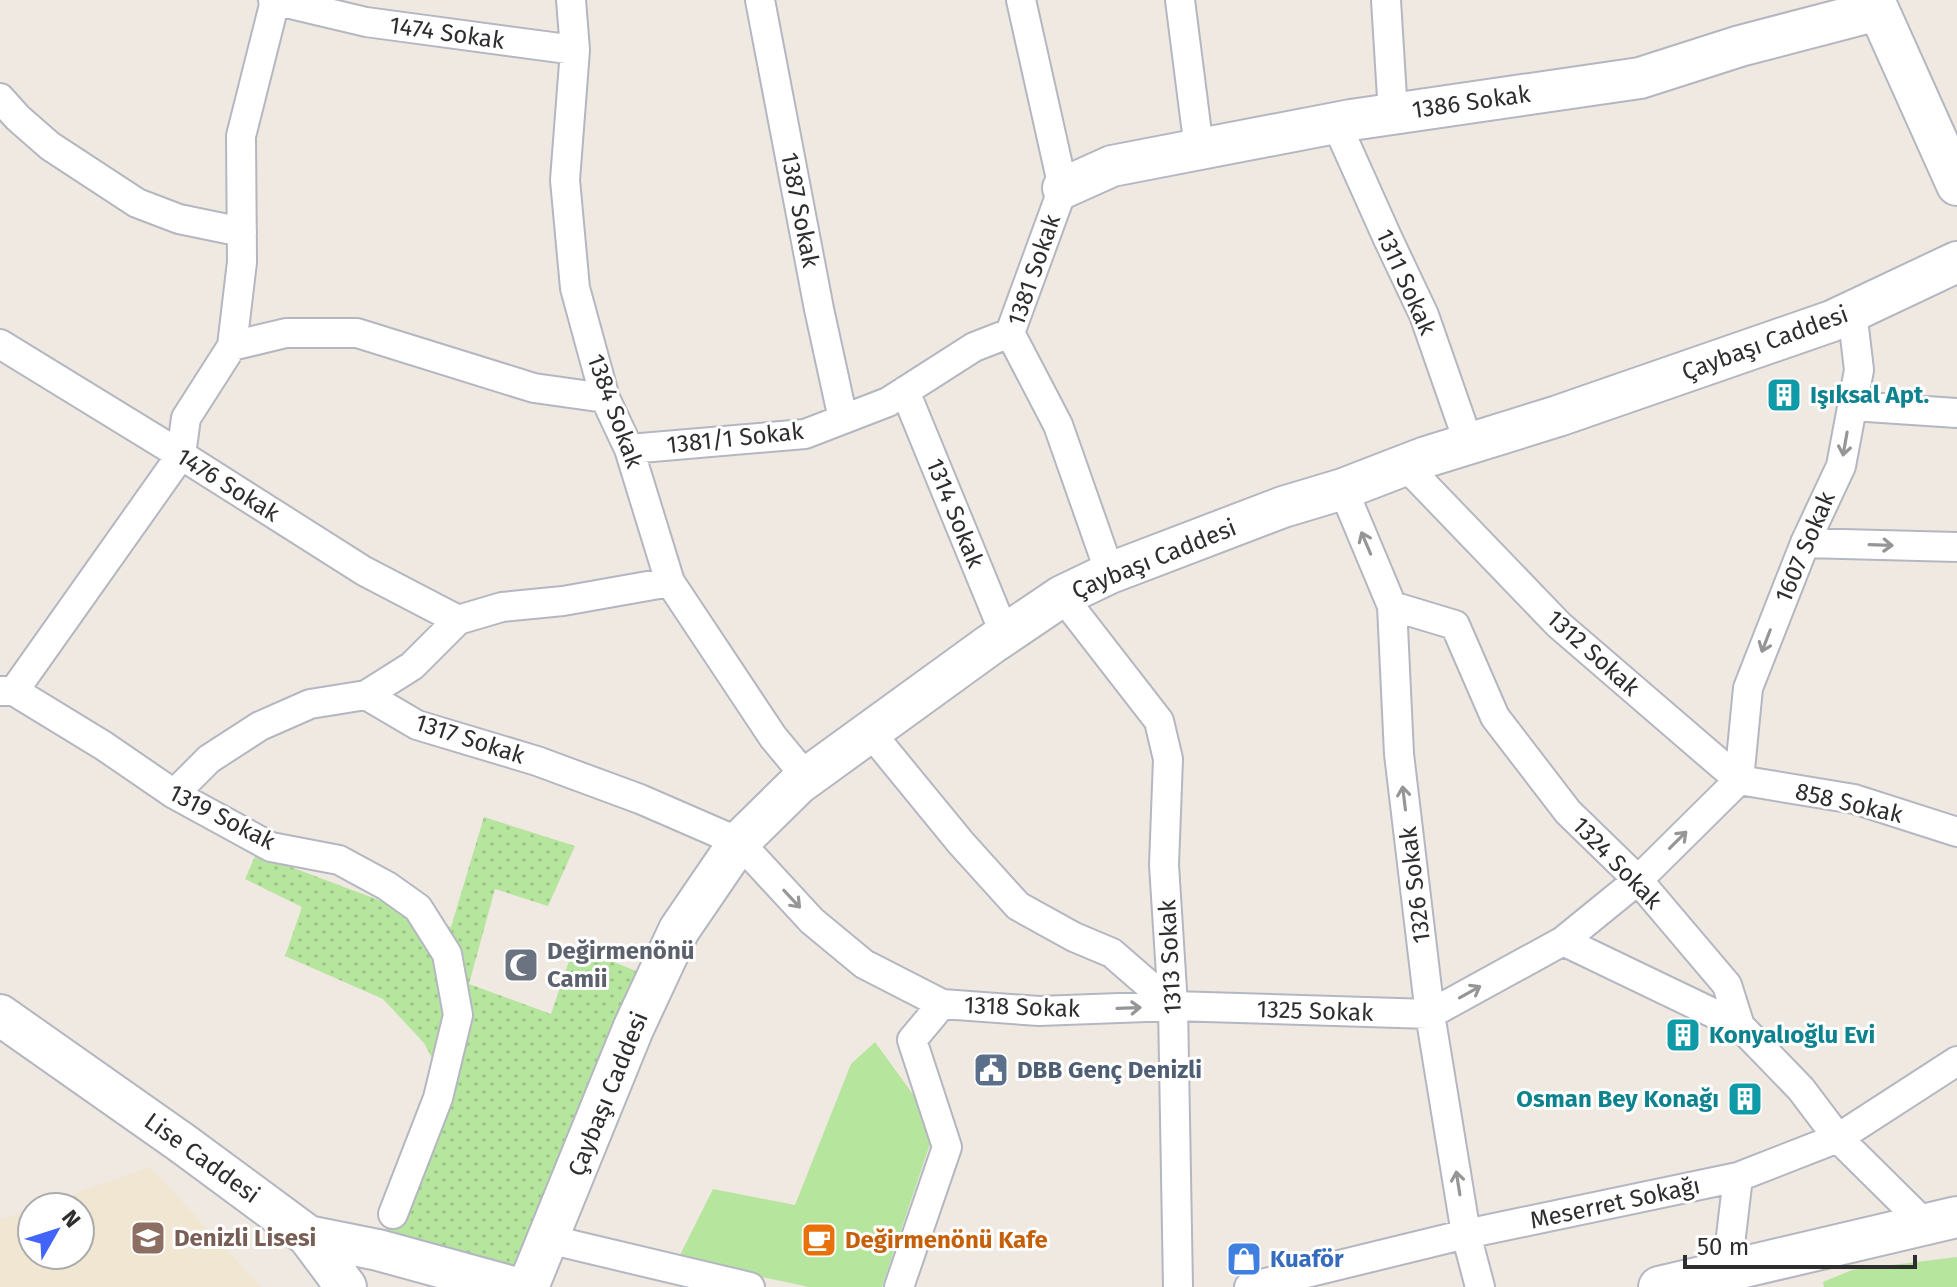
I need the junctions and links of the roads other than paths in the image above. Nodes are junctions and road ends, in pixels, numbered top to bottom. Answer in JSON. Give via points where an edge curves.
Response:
{"nodes":[{"id":1,"x":274,"y":0,"type":"edge"},
{"id":2,"x":571,"y":0,"type":"edge"},
{"id":3,"x":760,"y":0,"type":"edge"},
{"id":4,"x":1021,"y":0,"type":"edge"},
{"id":5,"x":1180,"y":0,"type":"edge"},
{"id":6,"x":1386,"y":0,"type":"edge"},
{"id":7,"x":1876,"y":5,"type":"edge"},
{"id":8,"x":575,"y":50,"type":"junction"},
{"id":9,"x":0,"y":98,"type":"edge"},
{"id":10,"x":1393,"y":114,"type":"junction"},
{"id":11,"x":1336,"y":123,"type":"junction"},
{"id":12,"x":1199,"y":149,"type":"junction"},
{"id":13,"x":1957,"y":185,"type":"edge"},
{"id":14,"x":1063,"y":188,"type":"junction"},
{"id":15,"x":242,"y":232,"type":"junction"},
{"id":16,"x":1957,"y":262,"type":"edge"},
{"id":17,"x":1852,"y":311,"type":"junction"},
{"id":18,"x":1010,"y":333,"type":"junction"},
{"id":19,"x":0,"y":344,"type":"edge"},
{"id":20,"x":232,"y":346,"type":"junction"},
{"id":21,"x":905,"y":391,"type":"junction"},
{"id":22,"x":605,"y":398,"type":"junction"},
{"id":23,"x":1852,"y":406,"type":"junction"},
{"id":24,"x":1957,"y":413,"type":"edge"},
{"id":25,"x":843,"y":419,"type":"junction"},
{"id":26,"x":1469,"y":444,"type":"junction"},
{"id":27,"x":629,"y":449,"type":"junction"},
{"id":28,"x":181,"y":455,"type":"junction"},
{"id":29,"x":1405,"y":465,"type":"junction"},
{"id":30,"x":1343,"y":489,"type":"junction"},
{"id":31,"x":1805,"y":543,"type":"junction"},
{"id":32,"x":1957,"y":547,"type":"edge"},
{"id":33,"x":1110,"y":573,"type":"junction"},
{"id":34,"x":670,"y":582,"type":"junction"},
{"id":35,"x":1062,"y":596,"type":"junction"},
{"id":36,"x":1392,"y":606,"type":"junction"},
{"id":37,"x":458,"y":620,"type":"junction"},
{"id":38,"x":1005,"y":635,"type":"junction"},
{"id":39,"x":7,"y":691,"type":"edge"},
{"id":40,"x":366,"y":695,"type":"junction"},
{"id":41,"x":870,"y":732,"type":"junction"},
{"id":42,"x":807,"y":778,"type":"junction"},
{"id":43,"x":1739,"y":780,"type":"junction"},
{"id":44,"x":174,"y":794,"type":"junction"},
{"id":45,"x":1957,"y":832,"type":"edge"},
{"id":46,"x":739,"y":842,"type":"junction"},
{"id":47,"x":1638,"y":880,"type":"junction"},
{"id":48,"x":1563,"y":941,"type":"junction"},
{"id":49,"x":942,"y":1004,"type":"junction"},
{"id":50,"x":1173,"y":1006,"type":"junction"},
{"id":51,"x":1430,"y":1014,"type":"junction"},
{"id":52,"x":0,"y":1015,"type":"edge"},
{"id":53,"x":1740,"y":1026,"type":"junction"},
{"id":54,"x":1957,"y":1061,"type":"edge"},
{"id":55,"x":1838,"y":1138,"type":"junction"},
{"id":56,"x":1738,"y":1177,"type":"junction"},
{"id":57,"x":393,"y":1214,"type":"dead end"},
{"id":58,"x":1942,"y":1221,"type":"edge"},
{"id":59,"x":1466,"y":1234,"type":"junction"},
{"id":60,"x":308,"y":1236,"type":"junction"},
{"id":61,"x":548,"y":1239,"type":"junction"},
{"id":62,"x":1727,"y":1279,"type":"edge"},
{"id":63,"x":346,"y":1287,"type":"edge"},
{"id":64,"x":513,"y":1287,"type":"edge"},
{"id":65,"x":528,"y":1287,"type":"edge"},
{"id":66,"x":750,"y":1287,"type":"edge"},
{"id":67,"x":899,"y":1287,"type":"edge"},
{"id":68,"x":1178,"y":1287,"type":"edge"},
{"id":69,"x":1249,"y":1287,"type":"edge"},
{"id":70,"x":1480,"y":1287,"type":"edge"},
{"id":71,"x":1659,"y":1287,"type":"edge"}],
"edges":[{"from":1,"to":8,"type":"street","name":"1474 Sokak","via":[[366,22]]},
{"from":1,"to":15,"type":"street","via":[[241,136]]},
{"from":2,"to":8,"type":"street","name":"1384 Sokak"},
{"from":3,"to":25,"type":"street","name":"1387 Sokak"},
{"from":4,"to":14,"type":"street","name":"1381 Sokak"},
{"from":5,"to":12,"type":"street"},
{"from":6,"to":10,"type":"street"},
{"from":7,"to":10,"type":"main road","name":"1386 Sokak","via":[[1640,78]]},
{"from":7,"to":13,"type":"main road"},
{"from":8,"to":22,"type":"street","name":"1384 Sokak","via":[[565,180],[575,288]]},
{"from":9,"to":15,"type":"street","via":[[50,146],[137,203],[179,219]]},
{"from":10,"to":11,"type":"main road","name":"1386 Sokak"},
{"from":11,"to":12,"type":"main road","name":"1386 Sokak"},
{"from":11,"to":26,"type":"street","name":"1311 Sokak","via":[[1424,315]]},
{"from":12,"to":14,"type":"main road","name":"1386 Sokak","via":[[1112,166]]},
{"from":14,"to":18,"type":"street","name":"1381 Sokak"},
{"from":15,"to":20,"type":"street"},
{"from":16,"to":17,"type":"main road","name":"Çaybaşı Caddesi"},
{"from":17,"to":23,"type":"street","name":"1607 Sokak","via":[[1859,370]]},
{"from":17,"to":26,"type":"main road","name":"Çaybaşı Caddesi"},
{"from":18,"to":21,"type":"street","name":"1381/1 Sokak","via":[[974,347]]},
{"from":18,"to":33,"type":"street","name":"1381 Sokak","via":[[1058,425]]},
{"from":19,"to":28,"type":"street","name":"1476 Sokak"},
{"from":20,"to":22,"type":"street","via":[[286,333],[357,333],[534,388]]},
{"from":20,"to":28,"type":"street","via":[[186,418]]},
{"from":21,"to":25,"type":"street","name":"1381/1 Sokak"},
{"from":21,"to":38,"type":"street","name":"1314 Sokak"},
{"from":22,"to":27,"type":"street","name":"1384 Sokak"},
{"from":23,"to":24,"type":"street"},
{"from":23,"to":31,"type":"street","name":"1607 Sokak","one_way":true,"via":[[1841,466]]},
{"from":25,"to":27,"type":"street","name":"1381/1 Sokak","via":[[805,434]]},
{"from":26,"to":29,"type":"main road","name":"Çaybaşı Caddesi"},
{"from":27,"to":34,"type":"street","name":"1384 Sokak"},
{"from":28,"to":37,"type":"street","name":"1476 Sokak","via":[[364,571]]},
{"from":28,"to":39,"type":"street"},
{"from":29,"to":30,"type":"main road","name":"Çaybaşı Caddesi"},
{"from":29,"to":43,"type":"street","name":"1312 Sokak","via":[[1559,625]]},
{"from":30,"to":33,"type":"main road","name":"Çaybaşı Caddesi"},
{"from":36,"to":30,"type":"street","name":"1326 Sokak","one_way":true},
{"from":31,"to":32,"type":"street","one_way":true},
{"from":31,"to":43,"type":"street","name":"1607 Sokak","one_way":true,"via":[[1748,688]]},
{"from":33,"to":35,"type":"main road","name":"Çaybaşı Caddesi"},
{"from":34,"to":37,"type":"street","via":[[502,607]]},
{"from":34,"to":42,"type":"street","name":"1384 Sokak","via":[[773,737]]},
{"from":35,"to":38,"type":"main road","name":"Çaybaşı Caddesi"},
{"from":35,"to":50,"type":"street","name":"1313 Sokak","via":[[1159,721],[1168,759],[1164,865]]},
{"from":36,"to":47,"type":"street","name":"1324 Sokak","via":[[1455,625],[1495,717],[1568,812]]},
{"from":51,"to":36,"type":"street","name":"1326 Sokak","one_way":true,"via":[[1399,754]]},
{"from":37,"to":40,"type":"street","via":[[412,666]]},
{"from":38,"to":41,"type":"main road","name":"Çaybaşı Caddesi"},
{"from":39,"to":44,"type":"street","name":"1319 Sokak","via":[[104,746]]},
{"from":40,"to":44,"type":"street","via":[[310,704],[260,726],[209,759]]},
{"from":40,"to":46,"type":"street","name":"1317 Sokak","via":[[417,725],[537,761]]},
{"from":41,"to":42,"type":"main road","name":"Çaybaşı Caddesi"},
{"from":41,"to":50,"type":"street","via":[[1018,906],[1112,953]]},
{"from":42,"to":46,"type":"main road","name":"Çaybaşı Caddesi"},
{"from":43,"to":45,"type":"street","name":"858 Sokak","via":[[1854,799]]},
{"from":47,"to":43,"type":"street","one_way":true},
{"from":44,"to":57,"type":"street","name":"1319 Sokak","via":[[271,847],[339,860],[387,886],[418,908],[447,954],[458,1015],[438,1098]]},
{"from":46,"to":49,"type":"street","name":"1318 Sokak","one_way":true,"via":[[812,921],[864,964]]},
{"from":46,"to":61,"type":"main road","name":"Çaybaşı Caddesi","via":[[679,930]]},
{"from":47,"to":48,"type":"street"},
{"from":47,"to":53,"type":"street","name":"1324 Sokak","via":[[1727,985]]},
{"from":51,"to":48,"type":"street","one_way":true},
{"from":48,"to":53,"type":"street"},
{"from":49,"to":50,"type":"street","name":"1318 Sokak","one_way":true,"via":[[1039,1011]]},
{"from":49,"to":67,"type":"street","via":[[912,1040],[947,1147]]},
{"from":50,"to":51,"type":"street","name":"1325 Sokak"},
{"from":50,"to":68,"type":"street","name":"1313 Sokak"},
{"from":59,"to":51,"type":"street","name":"1326 Sokak","one_way":true},
{"from":52,"to":60,"type":"main road","name":"Lise Caddesi"},
{"from":53,"to":55,"type":"street","name":"1324 Sokak","via":[[1801,1089]]},
{"from":54,"to":55,"type":"street","name":"Meserret Sokağı"},
{"from":55,"to":56,"type":"street","name":"Meserret Sokağı"},
{"from":55,"to":58,"type":"street","name":"1324 Sokak"},
{"from":56,"to":59,"type":"street","name":"Meserret Sokağı"},
{"from":56,"to":62,"type":"street"},
{"from":58,"to":62,"type":"main road"},
{"from":59,"to":69,"type":"street","name":"Meserret Sokağı"},
{"from":59,"to":70,"type":"street","name":"1326 Sokak"},
{"from":60,"to":63,"type":"main road"},
{"from":60,"to":64,"type":"main road","name":"Lise Caddesi"},
{"from":61,"to":65,"type":"main road","name":"Çaybaşı Caddesi"},
{"from":61,"to":66,"type":"street"},
{"from":62,"to":71,"type":"main road"}]}
